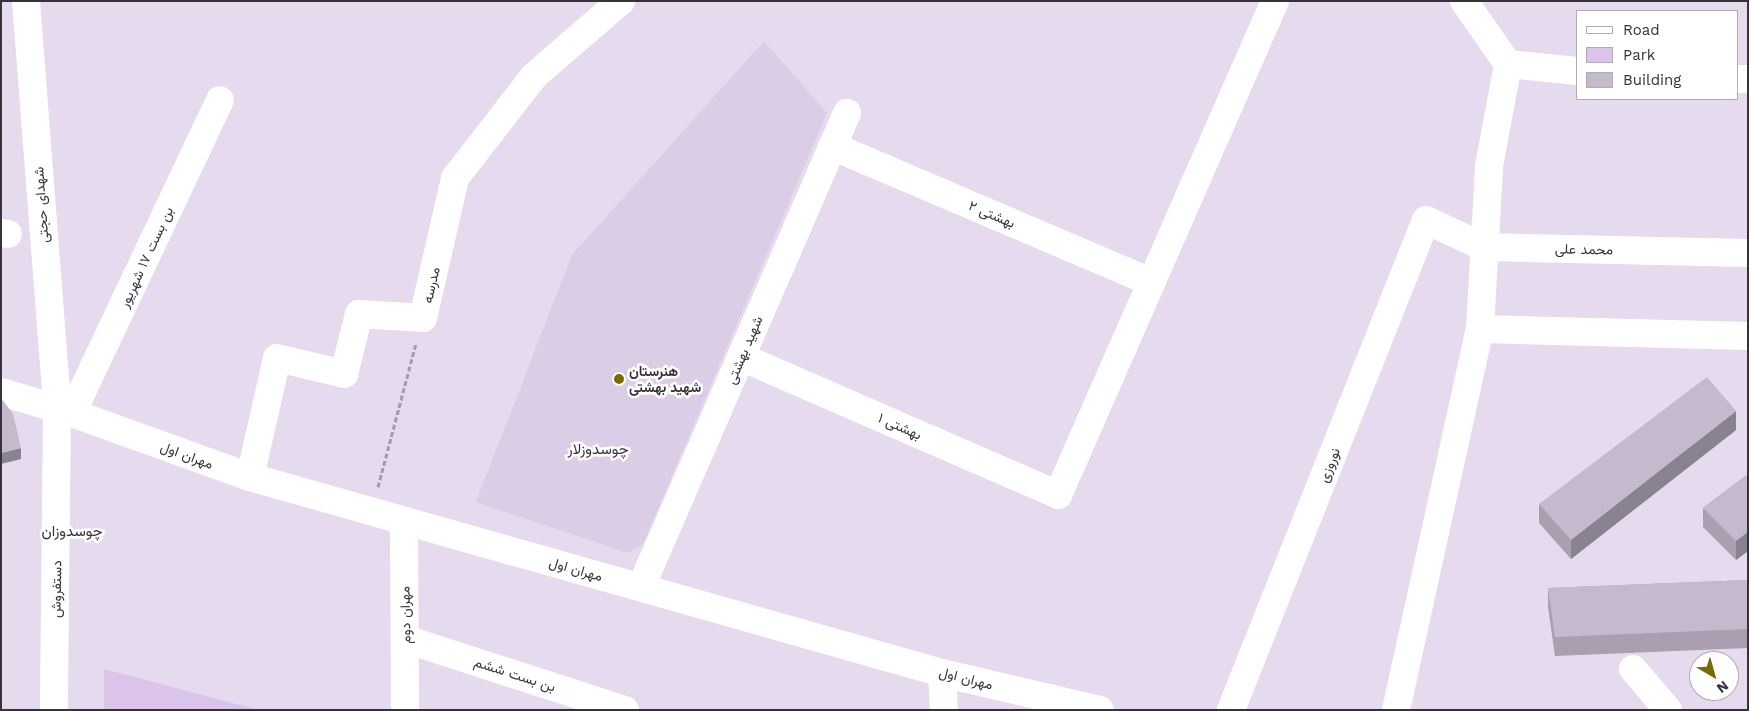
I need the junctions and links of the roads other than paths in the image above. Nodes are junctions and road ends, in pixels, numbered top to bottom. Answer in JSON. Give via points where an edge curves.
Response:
{"nodes":[{"id":1,"x":26,"y":1,"type":"edge"},
{"id":2,"x":621,"y":1,"type":"edge"},
{"id":3,"x":1275,"y":1,"type":"edge"},
{"id":4,"x":1464,"y":1,"type":"edge"},
{"id":5,"x":1508,"y":64,"type":"junction"},
{"id":6,"x":1576,"y":70,"type":"edge"},
{"id":7,"x":220,"y":100,"type":"dead end"},
{"id":8,"x":847,"y":113,"type":"dead end"},
{"id":9,"x":832,"y":146,"type":"junction"},
{"id":10,"x":1426,"y":220,"type":"joint"},
{"id":11,"x":1484,"y":248,"type":"junction"},
{"id":12,"x":1748,"y":253,"type":"edge"},
{"id":13,"x":1151,"y":282,"type":"junction"},
{"id":14,"x":1480,"y":329,"type":"junction"},
{"id":15,"x":1748,"y":336,"type":"edge"},
{"id":16,"x":741,"y":357,"type":"junction"},
{"id":17,"x":1,"y":392,"type":"edge"},
{"id":18,"x":65,"y":411,"type":"junction"},
{"id":19,"x":250,"y":477,"type":"junction"},
{"id":20,"x":404,"y":521,"type":"junction"},
{"id":21,"x":641,"y":587,"type":"junction"},
{"id":22,"x":405,"y":639,"type":"junction"},
{"id":23,"x":1633,"y":669,"type":"dead end"},
{"id":24,"x":942,"y":673,"type":"junction"},
{"id":25,"x":1661,"y":707,"type":"edge"},
{"id":26,"x":54,"y":710,"type":"edge"},
{"id":27,"x":405,"y":710,"type":"edge"},
{"id":28,"x":625,"y":710,"type":"edge"},
{"id":29,"x":944,"y":710,"type":"edge"},
{"id":30,"x":1100,"y":710,"type":"edge"},
{"id":31,"x":1231,"y":710,"type":"edge"},
{"id":32,"x":1396,"y":710,"type":"edge"}],
"edges":[{"from":1,"to":18,"type":"street","name":"شهدای حجتی"},
{"from":2,"to":19,"type":"street","name":"مدرسه","via":[[534,76],[455,178],[423,318],[358,314],[344,374],[277,358]]},
{"from":3,"to":13,"type":"street"},
{"from":4,"to":5,"type":"street"},
{"from":5,"to":6,"type":"street"},
{"from":5,"to":11,"type":"street","via":[[1489,166]]},
{"from":7,"to":18,"type":"street","name":"بن بست ۱۷ شهریور"},
{"from":8,"to":9,"type":"street","name":"شهید بهشتی"},
{"from":9,"to":13,"type":"street","name":"بهشتی ۲"},
{"from":9,"to":16,"type":"street","name":"شهید بهشتی"},
{"from":10,"to":11,"type":"street","name":"محمد علی"},
{"from":10,"to":31,"type":"street","name":"نوروزی"},
{"from":11,"to":12,"type":"street","name":"محمد علی"},
{"from":11,"to":14,"type":"street"},
{"from":13,"to":16,"type":"street","name":"بهشتی ۱","via":[[1058,495]]},
{"from":14,"to":15,"type":"street"},
{"from":14,"to":32,"type":"street"},
{"from":16,"to":21,"type":"street","name":"شهید بهشتی"},
{"from":17,"to":18,"type":"street","name":"مهران اول"},
{"from":18,"to":19,"type":"street","name":"مهران اول"},
{"from":18,"to":26,"type":"street","name":"دستفروش"},
{"from":19,"to":20,"type":"street","name":"مهران اول"},
{"from":20,"to":21,"type":"street","name":"مهران اول"},
{"from":20,"to":22,"type":"street","name":"مهران دوم"},
{"from":21,"to":24,"type":"street","name":"مهران اول"},
{"from":22,"to":27,"type":"street","name":"مهران دوم"},
{"from":22,"to":28,"type":"street","name":"بن بست ششم"},
{"from":23,"to":25,"type":"street"},
{"from":24,"to":29,"type":"street"},
{"from":24,"to":30,"type":"street","name":"مهران اول"}]}
